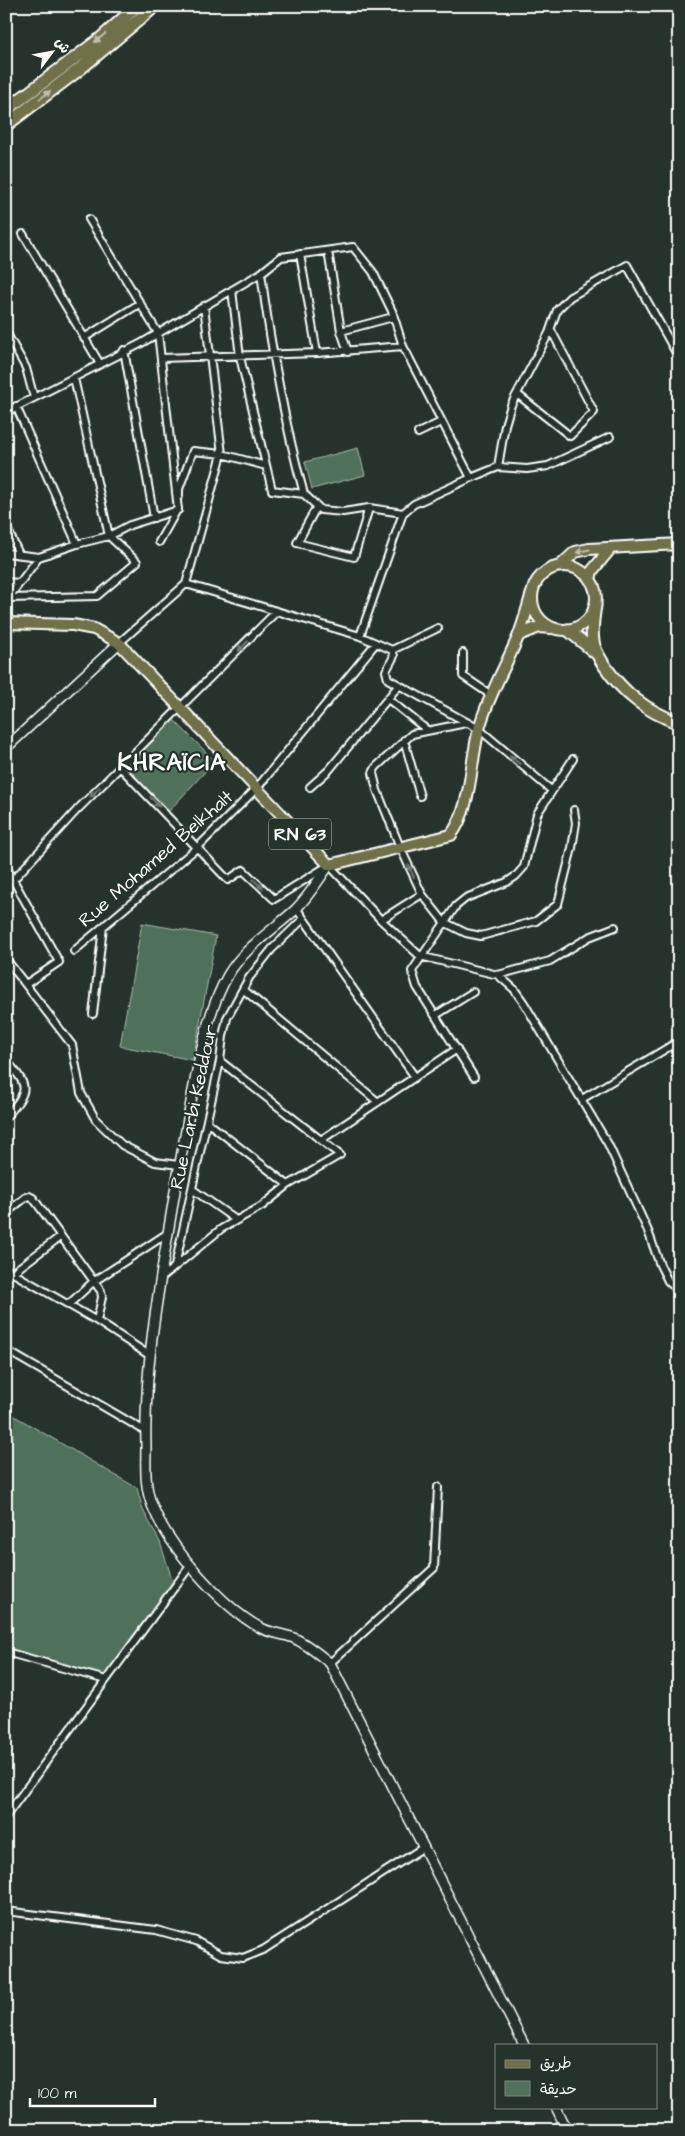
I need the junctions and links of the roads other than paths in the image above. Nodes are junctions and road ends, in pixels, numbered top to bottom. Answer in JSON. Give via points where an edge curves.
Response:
{"nodes":[{"id":1,"x":137,"y":6,"type":"edge"},
{"id":2,"x":155,"y":6,"type":"edge"},
{"id":3,"x":6,"y":110,"type":"edge"},
{"id":4,"x":6,"y":125,"type":"edge"},
{"id":5,"x":90,"y":219,"type":"dead end"},
{"id":6,"x":23,"y":234,"type":"dead end"},
{"id":7,"x":328,"y":251,"type":"junction"},
{"id":8,"x":300,"y":254,"type":"junction"},
{"id":9,"x":261,"y":273,"type":"junction"},
{"id":10,"x":232,"y":290,"type":"junction"},
{"id":11,"x":139,"y":304,"type":"junction"},
{"id":12,"x":204,"y":306,"type":"junction"},
{"id":13,"x":393,"y":317,"type":"junction"},
{"id":14,"x":341,"y":331,"type":"junction"},
{"id":15,"x":6,"y":332,"type":"edge"},
{"id":16,"x":158,"y":333,"type":"junction"},
{"id":17,"x":549,"y":333,"type":"junction"},
{"id":18,"x":84,"y":338,"type":"junction"},
{"id":19,"x":403,"y":346,"type":"junction"},
{"id":20,"x":124,"y":350,"type":"junction"},
{"id":21,"x":348,"y":352,"type":"junction"},
{"id":22,"x":317,"y":354,"type":"junction"},
{"id":23,"x":272,"y":356,"type":"junction"},
{"id":24,"x":240,"y":357,"type":"junction"},
{"id":25,"x":161,"y":358,"type":"junction"},
{"id":26,"x":210,"y":358,"type":"junction"},
{"id":27,"x":679,"y":358,"type":"edge"},
{"id":28,"x":100,"y":364,"type":"junction"},
{"id":29,"x":74,"y":378,"type":"junction"},
{"id":30,"x":517,"y":394,"type":"junction"},
{"id":31,"x":34,"y":398,"type":"junction"},
{"id":32,"x":16,"y":406,"type":"junction"},
{"id":33,"x":6,"y":412,"type":"edge"},
{"id":34,"x":441,"y":422,"type":"junction"},
{"id":35,"x":418,"y":433,"type":"dead end"},
{"id":36,"x":610,"y":437,"type":"dead end"},
{"id":37,"x":222,"y":454,"type":"junction"},
{"id":38,"x":266,"y":466,"type":"junction"},
{"id":39,"x":498,"y":468,"type":"junction"},
{"id":40,"x":471,"y":478,"type":"junction"},
{"id":41,"x":304,"y":494,"type":"junction"},
{"id":42,"x":316,"y":506,"type":"junction"},
{"id":43,"x":369,"y":508,"type":"junction"},
{"id":44,"x":178,"y":510,"type":"junction"},
{"id":45,"x":402,"y":513,"type":"junction"},
{"id":46,"x":154,"y":518,"type":"junction"},
{"id":47,"x":6,"y":526,"type":"edge"},
{"id":48,"x":109,"y":536,"type":"junction"},
{"id":49,"x":159,"y":542,"type":"dead end"},
{"id":50,"x":77,"y":544,"type":"junction"},
{"id":51,"x":679,"y":544,"type":"edge"},
{"id":52,"x":610,"y":548,"type":"junction"},
{"id":53,"x":6,"y":553,"type":"edge"},
{"id":54,"x":19,"y":554,"type":"junction"},
{"id":55,"x":39,"y":557,"type":"junction"},
{"id":56,"x":560,"y":566,"type":"junction"},
{"id":57,"x":590,"y":580,"type":"junction"},
{"id":58,"x":6,"y":582,"type":"edge"},
{"id":59,"x":20,"y":583,"type":"junction"},
{"id":60,"x":186,"y":584,"type":"junction"},
{"id":61,"x":532,"y":594,"type":"junction"},
{"id":62,"x":7,"y":600,"type":"edge"},
{"id":63,"x":595,"y":606,"type":"junction"},
{"id":64,"x":277,"y":611,"type":"junction"},
{"id":65,"x":6,"y":623,"type":"edge"},
{"id":66,"x":438,"y":628,"type":"dead end"},
{"id":67,"x":555,"y":629,"type":"junction"},
{"id":68,"x":568,"y":630,"type":"junction"},
{"id":69,"x":519,"y":635,"type":"junction"},
{"id":70,"x":360,"y":636,"type":"junction"},
{"id":71,"x":376,"y":643,"type":"junction"},
{"id":72,"x":119,"y":644,"type":"junction"},
{"id":73,"x":392,"y":650,"type":"junction"},
{"id":74,"x":596,"y":652,"type":"junction"},
{"id":75,"x":463,"y":653,"type":"dead end"},
{"id":76,"x":399,"y":685,"type":"junction"},
{"id":77,"x":491,"y":695,"type":"junction"},
{"id":78,"x":388,"y":699,"type":"junction"},
{"id":79,"x":180,"y":710,"type":"junction"},
{"id":80,"x":679,"y":722,"type":"edge"},
{"id":81,"x":466,"y":723,"type":"junction"},
{"id":82,"x":478,"y":729,"type":"junction"},
{"id":83,"x":426,"y":730,"type":"junction"},
{"id":84,"x":404,"y":740,"type":"junction"},
{"id":85,"x":6,"y":748,"type":"edge"},
{"id":86,"x":573,"y":759,"type":"dead end"},
{"id":87,"x":121,"y":768,"type":"junction"},
{"id":88,"x":310,"y":787,"type":"dead end"},
{"id":89,"x":257,"y":788,"type":"junction"},
{"id":90,"x":551,"y":790,"type":"junction"},
{"id":91,"x":420,"y":796,"type":"dead end"},
{"id":92,"x":574,"y":810,"type":"dead end"},
{"id":93,"x":198,"y":847,"type":"junction"},
{"id":94,"x":400,"y":847,"type":"junction"},
{"id":95,"x":329,"y":865,"type":"junction"},
{"id":96,"x":6,"y":867,"type":"edge"},
{"id":97,"x":14,"y":879,"type":"junction"},
{"id":98,"x":422,"y":894,"type":"junction"},
{"id":99,"x":296,"y":908,"type":"junction"},
{"id":100,"x":303,"y":919,"type":"junction"},
{"id":101,"x":381,"y":920,"type":"junction"},
{"id":102,"x":444,"y":922,"type":"junction"},
{"id":103,"x":103,"y":927,"type":"junction"},
{"id":104,"x":615,"y":927,"type":"dead end"},
{"id":105,"x":74,"y":951,"type":"dead end"},
{"id":106,"x":420,"y":956,"type":"junction"},
{"id":107,"x":6,"y":959,"type":"edge"},
{"id":108,"x":498,"y":975,"type":"junction"},
{"id":109,"x":26,"y":984,"type":"junction"},
{"id":110,"x":244,"y":990,"type":"junction"},
{"id":111,"x":473,"y":992,"type":"dead end"},
{"id":112,"x":93,"y":1014,"type":"dead end"},
{"id":113,"x":436,"y":1016,"type":"junction"},
{"id":114,"x":679,"y":1041,"type":"edge"},
{"id":115,"x":456,"y":1049,"type":"junction"},
{"id":116,"x":6,"y":1060,"type":"edge"},
{"id":117,"x":220,"y":1061,"type":"junction"},
{"id":118,"x":474,"y":1077,"type":"dead end"},
{"id":119,"x":415,"y":1078,"type":"junction"},
{"id":120,"x":582,"y":1100,"type":"junction"},
{"id":121,"x":378,"y":1102,"type":"junction"},
{"id":122,"x":6,"y":1117,"type":"edge"},
{"id":123,"x":207,"y":1122,"type":"junction"},
{"id":124,"x":321,"y":1140,"type":"junction"},
{"id":125,"x":179,"y":1166,"type":"junction"},
{"id":126,"x":288,"y":1185,"type":"junction"},
{"id":127,"x":192,"y":1189,"type":"junction"},
{"id":128,"x":6,"y":1213,"type":"edge"},
{"id":129,"x":236,"y":1220,"type":"junction"},
{"id":130,"x":168,"y":1233,"type":"junction"},
{"id":131,"x":60,"y":1236,"type":"junction"},
{"id":132,"x":176,"y":1266,"type":"junction"},
{"id":133,"x":9,"y":1271,"type":"edge"},
{"id":134,"x":161,"y":1278,"type":"junction"},
{"id":135,"x":94,"y":1282,"type":"junction"},
{"id":136,"x":679,"y":1291,"type":"edge"},
{"id":137,"x":68,"y":1305,"type":"junction"},
{"id":138,"x":97,"y":1321,"type":"junction"},
{"id":139,"x":6,"y":1350,"type":"edge"},
{"id":140,"x":149,"y":1354,"type":"junction"},
{"id":141,"x":146,"y":1431,"type":"junction"},
{"id":142,"x":438,"y":1487,"type":"dead end"},
{"id":143,"x":190,"y":1566,"type":"junction"},
{"id":144,"x":6,"y":1652,"type":"edge"},
{"id":145,"x":330,"y":1663,"type":"junction"},
{"id":146,"x":106,"y":1680,"type":"junction"},
{"id":147,"x":6,"y":1816,"type":"edge"},
{"id":148,"x":424,"y":1847,"type":"junction"},
{"id":149,"x":6,"y":1911,"type":"edge"},
{"id":150,"x":523,"y":2044,"type":"edge"},
{"id":151,"x":556,"y":2108,"type":"edge"},
{"id":152,"x":566,"y":2127,"type":"edge"},
{"id":153,"x":555,"y":2130,"type":"edge"}],
"edges":[{"from":1,"to":3,"type":"highway","one_way":true,"via":[[99,40]]},
{"from":4,"to":2,"type":"highway","one_way":true},
{"from":5,"to":11,"type":"street"},
{"from":6,"to":18,"type":"street"},
{"from":7,"to":8,"type":"street"},
{"from":7,"to":13,"type":"street","via":[[353,247],[373,272]]},
{"from":7,"to":14,"type":"street"},
{"from":8,"to":9,"type":"street","via":[[281,257]]},
{"from":8,"to":22,"type":"street"},
{"from":9,"to":10,"type":"street"},
{"from":9,"to":23,"type":"street"},
{"from":10,"to":12,"type":"street"},
{"from":10,"to":24,"type":"street"},
{"from":11,"to":16,"type":"street"},
{"from":11,"to":18,"type":"street"},
{"from":12,"to":16,"type":"street"},
{"from":12,"to":26,"type":"street"},
{"from":13,"to":14,"type":"street"},
{"from":13,"to":19,"type":"street"},
{"from":14,"to":21,"type":"street"},
{"from":15,"to":31,"type":"street","via":[[26,368]]},
{"from":16,"to":20,"type":"street"},
{"from":16,"to":25,"type":"street"},
{"from":17,"to":27,"type":"street","via":[[557,310],[570,297],[627,265]]},
{"from":17,"to":30,"type":"street"},
{"from":17,"to":30,"type":"street","via":[[551,330],[594,412],[570,436]]},
{"from":18,"to":28,"type":"street"},
{"from":19,"to":21,"type":"street"},
{"from":19,"to":34,"type":"street"},
{"from":20,"to":28,"type":"street"},
{"from":20,"to":46,"type":"street"},
{"from":21,"to":22,"type":"street"},
{"from":22,"to":23,"type":"street"},
{"from":23,"to":24,"type":"street"},
{"from":23,"to":41,"type":"street"},
{"from":24,"to":26,"type":"street"},
{"from":24,"to":38,"type":"street"},
{"from":25,"to":26,"type":"street"},
{"from":25,"to":44,"type":"street"},
{"from":26,"to":37,"type":"street"},
{"from":28,"to":29,"type":"street"},
{"from":29,"to":31,"type":"street"},
{"from":29,"to":48,"type":"street"},
{"from":30,"to":39,"type":"street","via":[[505,425]]},
{"from":31,"to":32,"type":"street"},
{"from":32,"to":33,"type":"street"},
{"from":32,"to":50,"type":"street"},
{"from":34,"to":35,"type":"street"},
{"from":34,"to":40,"type":"street"},
{"from":36,"to":39,"type":"street","via":[[548,466]]},
{"from":37,"to":38,"type":"street"},
{"from":37,"to":44,"type":"street","via":[[193,450],[180,489]]},
{"from":37,"to":60,"type":"street"},
{"from":38,"to":41,"type":"street","via":[[272,490]]},
{"from":39,"to":40,"type":"street"},
{"from":40,"to":45,"type":"street","via":[[414,504]]},
{"from":41,"to":42,"type":"street"},
{"from":42,"to":43,"type":"street","via":[[321,510],[343,512]]},
{"from":42,"to":43,"type":"street","via":[[297,543],[354,556]]},
{"from":43,"to":45,"type":"street"},
{"from":44,"to":46,"type":"street"},
{"from":44,"to":49,"type":"street"},
{"from":45,"to":70,"type":"street"},
{"from":46,"to":48,"type":"street"},
{"from":47,"to":54,"type":"street"},
{"from":48,"to":50,"type":"street"},
{"from":48,"to":62,"type":"street","via":[[137,562],[97,596]]},
{"from":50,"to":55,"type":"street"},
{"from":51,"to":52,"type":"main road"},
{"from":52,"to":56,"type":"main road","one_way":true,"via":[[576,552]]},
{"from":52,"to":57,"type":"main road","via":[[592,571]]},
{"from":53,"to":54,"type":"street"},
{"from":54,"to":55,"type":"street"},
{"from":55,"to":59,"type":"street"},
{"from":56,"to":57,"type":"main road","via":[[577,569]]},
{"from":56,"to":61,"type":"main road","via":[[542,575]]},
{"from":57,"to":63,"type":"main road","via":[[596,597]]},
{"from":58,"to":59,"type":"street"},
{"from":59,"to":62,"type":"street"},
{"from":60,"to":64,"type":"street"},
{"from":60,"to":72,"type":"street"},
{"from":61,"to":67,"type":"main road","via":[[532,603],[540,619]]},
{"from":61,"to":69,"type":"main road"},
{"from":63,"to":68,"type":"main road","via":[[586,622]]},
{"from":63,"to":74,"type":"highway","via":[[592,628]]},
{"from":64,"to":70,"type":"street"},
{"from":64,"to":79,"type":"street","one_way":true},
{"from":65,"to":72,"type":"main road","number":"RN 63","via":[[73,625],[94,629]]},
{"from":66,"to":73,"type":"street"},
{"from":67,"to":68,"type":"main road"},
{"from":67,"to":69,"type":"main road","via":[[539,627]]},
{"from":68,"to":74,"type":"highway"},
{"from":69,"to":77,"type":"main road","number":"RN 63"},
{"from":70,"to":71,"type":"street"},
{"from":71,"to":73,"type":"street"},
{"from":71,"to":89,"type":"street","name":"Rue Mohamed Belkhalt"},
{"from":72,"to":79,"type":"main road","number":"RN 63"},
{"from":72,"to":85,"type":"main road"},
{"from":73,"to":76,"type":"street","via":[[394,656],[386,675]]},
{"from":74,"to":80,"type":"highway","via":[[625,692],[641,705]]},
{"from":75,"to":77,"type":"street","via":[[463,676]]},
{"from":76,"to":78,"type":"street"},
{"from":76,"to":81,"type":"street"},
{"from":77,"to":82,"type":"main road","number":"RN 63"},
{"from":78,"to":83,"type":"street"},
{"from":78,"to":88,"type":"street","via":[[329,770]]},
{"from":79,"to":87,"type":"street"},
{"from":79,"to":89,"type":"main road","number":"RN 63"},
{"from":81,"to":82,"type":"street"},
{"from":81,"to":83,"type":"street"},
{"from":90,"to":82,"type":"street","one_way":true},
{"from":82,"to":94,"type":"main road","number":"RN 63","via":[[463,813],[457,827],[451,835]]},
{"from":83,"to":84,"type":"street"},
{"from":84,"to":91,"type":"street"},
{"from":84,"to":94,"type":"street","via":[[373,773]]},
{"from":86,"to":90,"type":"street"},
{"from":87,"to":93,"type":"street","one_way":true},
{"from":87,"to":97,"type":"street","one_way":true,"via":[[77,810]]},
{"from":89,"to":93,"type":"street","name":"Rue Mohamed Belkhalt"},
{"from":89,"to":95,"type":"main road","number":"RN 63"},
{"from":90,"to":102,"type":"street","via":[[537,814],[524,867],[507,882],[466,898]]},
{"from":92,"to":102,"type":"street","via":[[576,823],[572,848],[558,904],[536,921],[481,936],[466,933]]},
{"from":93,"to":95,"type":"street","one_way":true,"via":[[228,880],[243,870],[274,899]]},
{"from":93,"to":103,"type":"street","name":"Rue Mohamed Belkhalt"},
{"from":94,"to":95,"type":"main road","number":"RN 63"},
{"from":98,"to":94,"type":"street","one_way":true},
{"from":95,"to":99,"type":"main road"},
{"from":95,"to":101,"type":"street"},
{"from":96,"to":97,"type":"street"},
{"from":97,"to":109,"type":"street","via":[[59,962]]},
{"from":98,"to":101,"type":"street"},
{"from":98,"to":102,"type":"street"},
{"from":99,"to":100,"type":"street"},
{"from":99,"to":125,"type":"main road","via":[[250,949],[228,974],[202,1042]]},
{"from":100,"to":110,"type":"street","name":"Rue Larbi Keddour","via":[[272,949],[248,978]]},
{"from":100,"to":119,"type":"street"},
{"from":101,"to":106,"type":"street"},
{"from":102,"to":106,"type":"street"},
{"from":103,"to":105,"type":"street","name":"Rue Mohamed Belkhalt"},
{"from":103,"to":112,"type":"street"},
{"from":104,"to":108,"type":"street","via":[[588,937],[550,961]]},
{"from":106,"to":108,"type":"street"},
{"from":106,"to":113,"type":"street","via":[[412,971],[413,978]]},
{"from":107,"to":109,"type":"street"},
{"from":108,"to":120,"type":"street","via":[[524,1003]]},
{"from":109,"to":125,"type":"street","via":[[72,1044],[81,1093],[96,1120],[122,1145],[155,1162]]},
{"from":110,"to":117,"type":"street","name":"Rue Larbi Keddour","via":[[228,1018]]},
{"from":110,"to":121,"type":"street"},
{"from":111,"to":113,"type":"street"},
{"from":113,"to":115,"type":"street"},
{"from":114,"to":120,"type":"street"},
{"from":115,"to":118,"type":"street"},
{"from":115,"to":119,"type":"street"},
{"from":116,"to":122,"type":"street","via":[[24,1085],[21,1100]]},
{"from":117,"to":123,"type":"street","name":"Rue Larbi Keddour"},
{"from":117,"to":124,"type":"street"},
{"from":119,"to":121,"type":"street"},
{"from":120,"to":136,"type":"street","via":[[630,1190],[668,1281]]},
{"from":121,"to":124,"type":"street"},
{"from":123,"to":126,"type":"street"},
{"from":123,"to":127,"type":"street","name":"Rue Larbi Keddour"},
{"from":124,"to":126,"type":"street","via":[[340,1155]]},
{"from":125,"to":130,"type":"main road"},
{"from":126,"to":129,"type":"street","via":[[262,1206]]},
{"from":127,"to":129,"type":"street"},
{"from":127,"to":132,"type":"street","name":"Rue Larbi Keddour"},
{"from":128,"to":131,"type":"street","via":[[30,1196]]},
{"from":129,"to":132,"type":"street"},
{"from":130,"to":134,"type":"main road"},
{"from":130,"to":135,"type":"street"},
{"from":131,"to":133,"type":"street"},
{"from":131,"to":135,"type":"street"},
{"from":132,"to":134,"type":"street"},
{"from":133,"to":137,"type":"street"},
{"from":134,"to":140,"type":"main road"},
{"from":135,"to":137,"type":"street"},
{"from":135,"to":138,"type":"street","via":[[102,1297]]},
{"from":137,"to":138,"type":"street"},
{"from":138,"to":140,"type":"street"},
{"from":139,"to":141,"type":"street"},
{"from":140,"to":141,"type":"main road"},
{"from":141,"to":143,"type":"main road","via":[[146,1484],[152,1506]]},
{"from":142,"to":145,"type":"street","via":[[434,1568]]},
{"from":143,"to":145,"type":"main road","via":[[249,1622],[291,1637]]},
{"from":143,"to":146,"type":"street"},
{"from":144,"to":146,"type":"street"},
{"from":145,"to":148,"type":"main road"},
{"from":146,"to":147,"type":"street"},
{"from":148,"to":149,"type":"street","via":[[263,1950],[243,1958],[221,1954],[196,1941],[156,1930]]},
{"from":148,"to":150,"type":"main road"},
{"from":151,"to":152,"type":"main road"},
{"from":152,"to":153,"type":"main road"}]}
